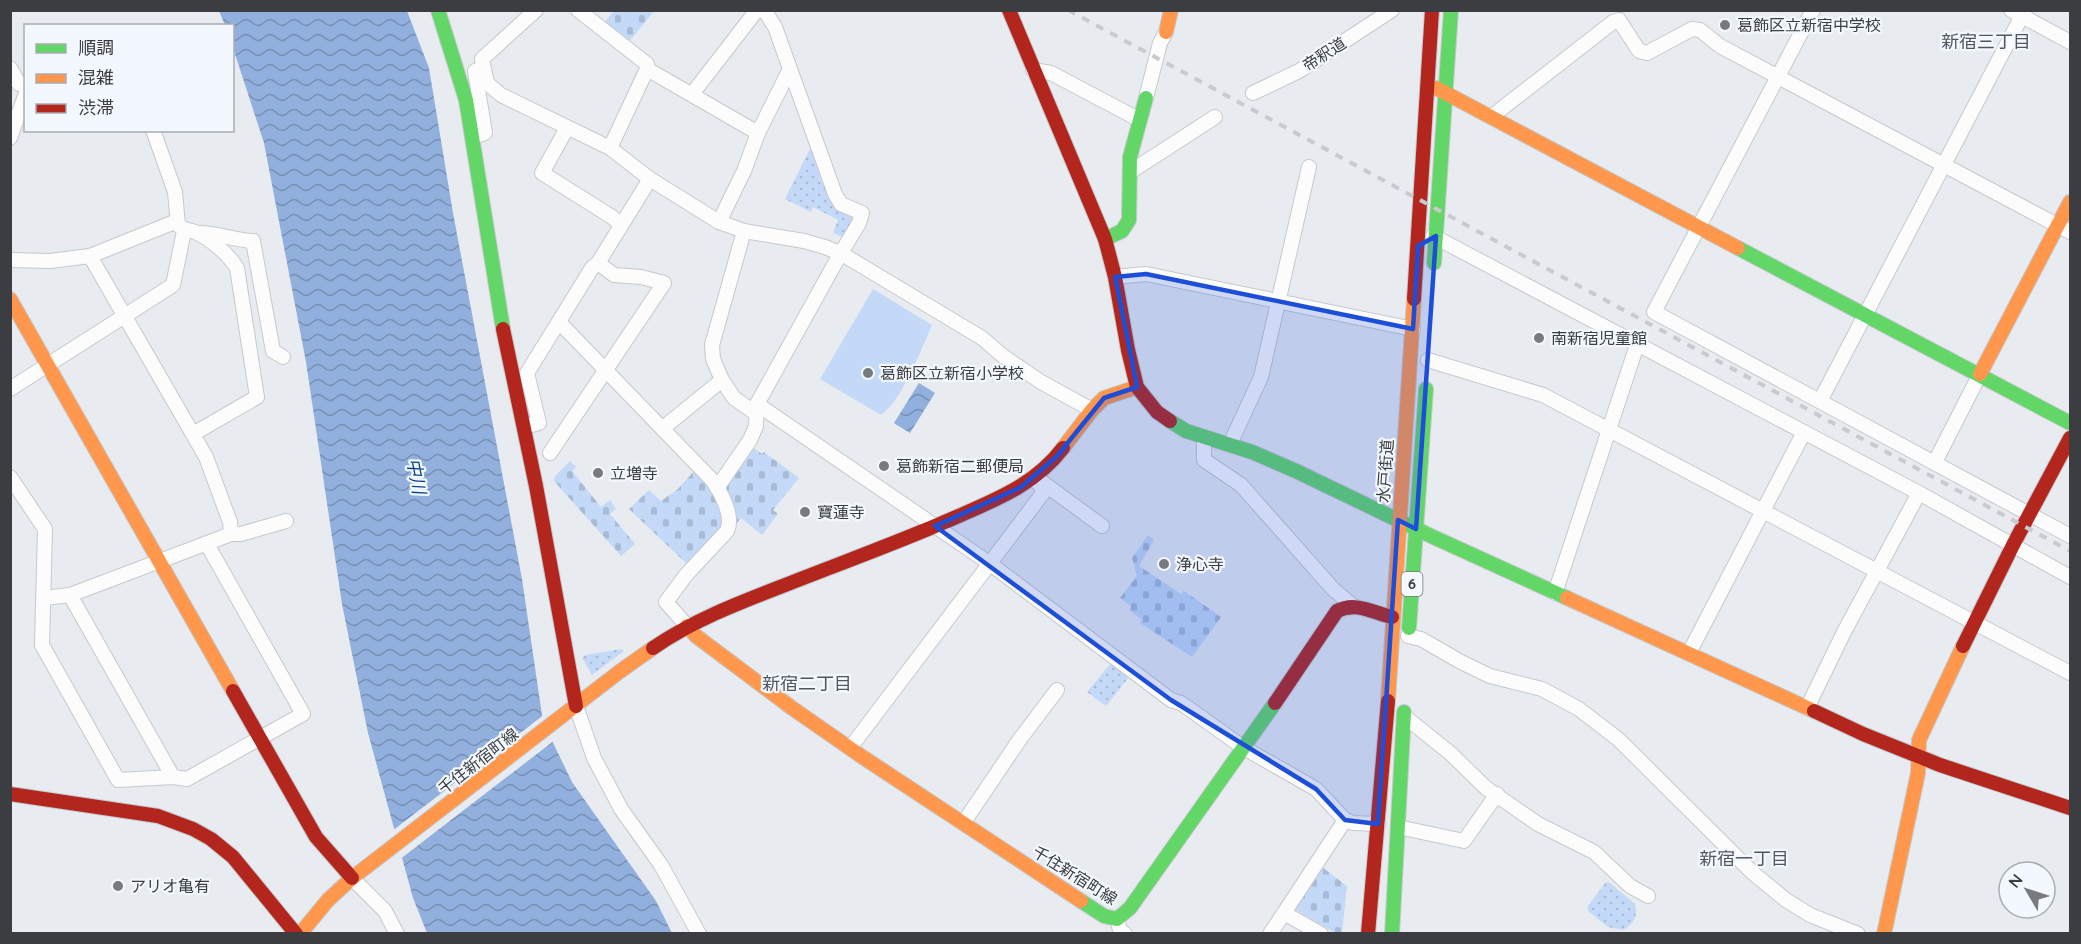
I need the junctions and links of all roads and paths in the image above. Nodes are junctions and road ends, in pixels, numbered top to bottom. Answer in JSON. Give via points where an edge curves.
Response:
{"nodes":[{"id":1,"x":438,"y":10,"type":"edge"},
{"id":2,"x":536,"y":10,"type":"edge"},
{"id":3,"x":578,"y":10,"type":"edge"},
{"id":4,"x":757,"y":10,"type":"edge"},
{"id":5,"x":764,"y":10,"type":"edge"},
{"id":6,"x":1009,"y":10,"type":"edge"},
{"id":7,"x":1171,"y":10,"type":"edge"},
{"id":8,"x":1392,"y":10,"type":"edge"},
{"id":9,"x":1432,"y":10,"type":"edge"},
{"id":10,"x":1451,"y":10,"type":"edge"},
{"id":11,"x":1813,"y":10,"type":"edge"},
{"id":12,"x":2019,"y":12,"type":"edge"},
{"id":13,"x":1166,"y":32,"type":"joint"},
{"id":14,"x":2070,"y":42,"type":"edge"},
{"id":15,"x":10,"y":68,"type":"edge"},
{"id":16,"x":484,"y":68,"type":"junction"},
{"id":17,"x":647,"y":69,"type":"junction"},
{"id":18,"x":790,"y":69,"type":"junction"},
{"id":19,"x":1033,"y":69,"type":"junction"},
{"id":20,"x":1778,"y":78,"type":"junction"},
{"id":21,"x":1428,"y":85,"type":"junction"},
{"id":22,"x":21,"y":88,"type":"edge"},
{"id":23,"x":1446,"y":92,"type":"junction"},
{"id":24,"x":1253,"y":93,"type":"dead end"},
{"id":25,"x":692,"y":94,"type":"junction"},
{"id":26,"x":1146,"y":98,"type":"joint"},
{"id":27,"x":1215,"y":117,"type":"dead end"},
{"id":28,"x":1491,"y":117,"type":"junction"},
{"id":29,"x":1140,"y":120,"type":"junction"},
{"id":30,"x":567,"y":128,"type":"junction"},
{"id":31,"x":154,"y":132,"type":"edge"},
{"id":32,"x":758,"y":133,"type":"junction"},
{"id":33,"x":472,"y":137,"type":"junction"},
{"id":34,"x":10,"y":138,"type":"edge"},
{"id":35,"x":610,"y":148,"type":"junction"},
{"id":36,"x":1944,"y":166,"type":"junction"},
{"id":37,"x":1308,"y":167,"type":"dead end"},
{"id":38,"x":1130,"y":172,"type":"junction"},
{"id":39,"x":650,"y":179,"type":"junction"},
{"id":40,"x":2070,"y":202,"type":"edge"},
{"id":41,"x":719,"y":222,"type":"junction"},
{"id":42,"x":621,"y":225,"type":"junction"},
{"id":43,"x":1700,"y":227,"type":"junction"},
{"id":44,"x":186,"y":228,"type":"junction"},
{"id":45,"x":2064,"y":229,"type":"edge"},
{"id":46,"x":744,"y":231,"type":"junction"},
{"id":47,"x":1436,"y":236,"type":"junction"},
{"id":48,"x":1105,"y":239,"type":"junction"},
{"id":49,"x":1418,"y":246,"type":"junction"},
{"id":50,"x":842,"y":254,"type":"junction"},
{"id":51,"x":90,"y":256,"type":"junction"},
{"id":52,"x":10,"y":260,"type":"edge"},
{"id":53,"x":598,"y":263,"type":"junction"},
{"id":54,"x":1115,"y":277,"type":"junction"},
{"id":55,"x":1433,"y":281,"type":"dead end"},
{"id":56,"x":10,"y":299,"type":"edge"},
{"id":57,"x":1278,"y":302,"type":"junction"},
{"id":58,"x":1865,"y":315,"type":"junction"},
{"id":59,"x":125,"y":316,"type":"junction"},
{"id":60,"x":560,"y":322,"type":"junction"},
{"id":61,"x":1413,"y":329,"type":"junction"},
{"id":62,"x":1637,"y":345,"type":"junction"},
{"id":63,"x":1428,"y":355,"type":"joint"},
{"id":64,"x":283,"y":357,"type":"dead end"},
{"id":65,"x":49,"y":366,"type":"junction"},
{"id":66,"x":606,"y":370,"type":"junction"},
{"id":67,"x":1980,"y":374,"type":"junction"},
{"id":68,"x":722,"y":380,"type":"junction"},
{"id":69,"x":1137,"y":387,"type":"junction"},
{"id":70,"x":10,"y":389,"type":"edge"},
{"id":71,"x":1820,"y":401,"type":"junction"},
{"id":72,"x":756,"y":409,"type":"junction"},
{"id":73,"x":1092,"y":410,"type":"junction"},
{"id":74,"x":2070,"y":423,"type":"edge"},
{"id":75,"x":524,"y":427,"type":"junction"},
{"id":76,"x":663,"y":428,"type":"junction"},
{"id":77,"x":1610,"y":431,"type":"junction"},
{"id":78,"x":1804,"y":432,"type":"junction"},
{"id":79,"x":193,"y":434,"type":"junction"},
{"id":80,"x":1204,"y":437,"type":"junction"},
{"id":81,"x":2070,"y":438,"type":"edge"},
{"id":82,"x":1230,"y":444,"type":"junction"},
{"id":83,"x":550,"y":453,"type":"dead end"},
{"id":84,"x":1935,"y":462,"type":"junction"},
{"id":85,"x":10,"y":477,"type":"edge"},
{"id":86,"x":1034,"y":478,"type":"junction"},
{"id":87,"x":717,"y":488,"type":"junction"},
{"id":88,"x":1919,"y":493,"type":"junction"},
{"id":89,"x":1763,"y":511,"type":"junction"},
{"id":90,"x":2030,"y":513,"type":"junction"},
{"id":91,"x":1398,"y":520,"type":"junction"},
{"id":92,"x":286,"y":521,"type":"dead end"},
{"id":93,"x":935,"y":526,"type":"junction"},
{"id":94,"x":1102,"y":526,"type":"dead end"},
{"id":95,"x":1416,"y":529,"type":"junction"},
{"id":96,"x":231,"y":534,"type":"junction"},
{"id":97,"x":2070,"y":536,"type":"edge"},
{"id":98,"x":207,"y":544,"type":"junction"},
{"id":99,"x":2013,"y":545,"type":"junction"},
{"id":100,"x":158,"y":562,"type":"junction"},
{"id":101,"x":989,"y":563,"type":"junction"},
{"id":102,"x":1877,"y":570,"type":"junction"},
{"id":103,"x":2070,"y":577,"type":"edge"},
{"id":104,"x":1555,"y":592,"type":"junction"},
{"id":105,"x":70,"y":595,"type":"junction"},
{"id":106,"x":44,"y":598,"type":"junction"},
{"id":107,"x":1353,"y":606,"type":"junction"},
{"id":108,"x":1392,"y":617,"type":"junction"},
{"id":109,"x":1976,"y":622,"type":"junction"},
{"id":110,"x":687,"y":626,"type":"junction"},
{"id":111,"x":1408,"y":641,"type":"joint"},
{"id":112,"x":1689,"y":652,"type":"junction"},
{"id":113,"x":2070,"y":673,"type":"edge"},
{"id":114,"x":1057,"y":690,"type":"dead end"},
{"id":115,"x":1405,"y":693,"type":"dead end"},
{"id":116,"x":1808,"y":708,"type":"junction"},
{"id":117,"x":572,"y":709,"type":"junction"},
{"id":118,"x":1404,"y":716,"type":"junction"},
{"id":119,"x":260,"y":739,"type":"junction"},
{"id":120,"x":850,"y":748,"type":"junction"},
{"id":121,"x":1244,"y":748,"type":"junction"},
{"id":122,"x":1918,"y":757,"type":"junction"},
{"id":123,"x":173,"y":777,"type":"junction"},
{"id":124,"x":10,"y":794,"type":"edge"},
{"id":125,"x":1497,"y":794,"type":"junction"},
{"id":126,"x":2070,"y":808,"type":"edge"},
{"id":127,"x":1345,"y":820,"type":"junction"},
{"id":128,"x":964,"y":822,"type":"junction"},
{"id":129,"x":1378,"y":824,"type":"junction"},
{"id":130,"x":1398,"y":826,"type":"junction"},
{"id":131,"x":352,"y":878,"type":"junction"},
{"id":132,"x":1648,"y":896,"type":"dead end"},
{"id":133,"x":1284,"y":913,"type":"junction"},
{"id":134,"x":1117,"y":919,"type":"junction"},
{"id":135,"x":298,"y":933,"type":"edge"},
{"id":136,"x":397,"y":933,"type":"edge"},
{"id":137,"x":699,"y":933,"type":"edge"},
{"id":138,"x":1125,"y":933,"type":"edge"},
{"id":139,"x":1270,"y":933,"type":"edge"},
{"id":140,"x":1321,"y":933,"type":"edge"},
{"id":141,"x":1368,"y":933,"type":"edge"},
{"id":142,"x":1392,"y":933,"type":"edge"},
{"id":143,"x":1858,"y":933,"type":"edge"},
{"id":144,"x":1884,"y":933,"type":"edge"}],
"edges":[{"from":1,"to":33,"type":"main road","via":[[466,100]]},
{"from":2,"to":16,"type":"street","via":[[482,59]]},
{"from":3,"to":17,"type":"street","via":[[647,64]]},
{"from":4,"to":25,"type":"street"},
{"from":5,"to":18,"type":"street","via":[[775,27]]},
{"from":6,"to":19,"type":"main road"},
{"from":7,"to":13,"type":"main road"},
{"from":8,"to":24,"type":"street","name":"帝釈道","via":[[1299,70]]},
{"from":9,"to":21,"type":"main road","name":"水戸街道","number":"6"},
{"from":10,"to":23,"type":"main road"},
{"from":11,"to":20,"type":"street"},
{"from":12,"to":14,"type":"street"},
{"from":12,"to":36,"type":"street"},
{"from":13,"to":26,"type":"street"},
{"from":15,"to":22,"type":"street"},
{"from":16,"to":30,"type":"street","via":[[487,83],[501,94]]},
{"from":16,"to":33,"type":"street","via":[[474,71],[485,133]]},
{"from":17,"to":25,"type":"street"},
{"from":17,"to":35,"type":"street"},
{"from":18,"to":32,"type":"street"},
{"from":18,"to":50,"type":"street","via":[[835,194],[841,204],[862,213]]},
{"from":19,"to":29,"type":"street","via":[[1051,73]]},
{"from":19,"to":48,"type":"main road"},
{"from":20,"to":28,"type":"street","via":[[1720,46],[1700,30],[1692,29],[1647,53],[1638,51],[1619,20]]},
{"from":20,"to":36,"type":"street"},
{"from":20,"to":43,"type":"street"},
{"from":21,"to":23,"type":"main road"},
{"from":21,"to":49,"type":"main road","name":"水戸街道","number":"6"},
{"from":22,"to":34,"type":"street"},
{"from":23,"to":28,"type":"main road"},
{"from":23,"to":47,"type":"main road"},
{"from":25,"to":32,"type":"street"},
{"from":26,"to":29,"type":"main road"},
{"from":27,"to":38,"type":"street"},
{"from":28,"to":43,"type":"main road"},
{"from":29,"to":38,"type":"main road"},
{"from":30,"to":35,"type":"street"},
{"from":30,"to":42,"type":"street","via":[[542,173]]},
{"from":31,"to":44,"type":"street"},
{"from":32,"to":41,"type":"street"},
{"from":33,"to":75,"type":"main road","via":[[500,315]]},
{"from":35,"to":39,"type":"street"},
{"from":36,"to":45,"type":"street"},
{"from":36,"to":58,"type":"street"},
{"from":37,"to":57,"type":"street"},
{"from":38,"to":48,"type":"main road","via":[[1129,220],[1122,231]]},
{"from":39,"to":41,"type":"street"},
{"from":39,"to":42,"type":"street"},
{"from":40,"to":45,"type":"main road"},
{"from":41,"to":46,"type":"street"},
{"from":42,"to":53,"type":"street"},
{"from":43,"to":58,"type":"main road"},
{"from":43,"to":71,"type":"street","via":[[1654,312]]},
{"from":44,"to":51,"type":"street"},
{"from":44,"to":59,"type":"street","via":[[172,285]]},
{"from":44,"to":64,"type":"street","via":[[232,240],[253,241],[273,351]]},
{"from":44,"to":79,"type":"street","via":[[237,267],[257,397]]},
{"from":45,"to":67,"type":"main road"},
{"from":46,"to":50,"type":"street","via":[[804,241]]},
{"from":46,"to":68,"type":"street","via":[[712,345]]},
{"from":47,"to":49,"type":"street"},
{"from":47,"to":55,"type":"main road"},
{"from":47,"to":62,"type":"street"},
{"from":48,"to":54,"type":"main road"},
{"from":49,"to":61,"type":"main road","name":"水戸街道","number":"6"},
{"from":50,"to":72,"type":"street"},
{"from":50,"to":73,"type":"street","via":[[982,338],[1041,382]]},
{"from":51,"to":52,"type":"street"},
{"from":51,"to":59,"type":"street"},
{"from":53,"to":60,"type":"street"},
{"from":53,"to":66,"type":"street","via":[[614,275],[664,283]]},
{"from":54,"to":57,"type":"street","via":[[1146,273]]},
{"from":54,"to":69,"type":"main road"},
{"from":56,"to":65,"type":"main road"},
{"from":57,"to":61,"type":"street"},
{"from":57,"to":82,"type":"street","via":[[1261,377]]},
{"from":58,"to":67,"type":"main road"},
{"from":58,"to":71,"type":"street"},
{"from":59,"to":65,"type":"street"},
{"from":59,"to":79,"type":"street"},
{"from":60,"to":66,"type":"street"},
{"from":60,"to":75,"type":"street","via":[[527,373],[539,423]]},
{"from":61,"to":91,"type":"main road","name":"水戸街道","number":"6"},
{"from":62,"to":77,"type":"street"},
{"from":62,"to":78,"type":"street"},
{"from":63,"to":77,"type":"street","via":[[1543,395]]},
{"from":63,"to":95,"type":"main road","number":"6"},
{"from":65,"to":70,"type":"street"},
{"from":65,"to":100,"type":"main road"},
{"from":66,"to":76,"type":"street"},
{"from":66,"to":83,"type":"street"},
{"from":67,"to":74,"type":"main road"},
{"from":67,"to":84,"type":"street"},
{"from":68,"to":72,"type":"street","via":[[734,398]]},
{"from":68,"to":76,"type":"street"},
{"from":69,"to":73,"type":"main road","name":"千住新宿町線","via":[[1104,398]]},
{"from":69,"to":80,"type":"main road","via":[[1157,412],[1186,431]]},
{"from":71,"to":84,"type":"street"},
{"from":72,"to":87,"type":"street","via":[[756,426],[750,440]]},
{"from":72,"to":93,"type":"street"},
{"from":73,"to":86,"type":"main road","name":"千住新宿町線","via":[[1057,456]]},
{"from":75,"to":117,"type":"main road"},
{"from":76,"to":87,"type":"street"},
{"from":77,"to":89,"type":"street"},
{"from":77,"to":104,"type":"street"},
{"from":78,"to":88,"type":"street"},
{"from":78,"to":89,"type":"street"},
{"from":79,"to":96,"type":"street","via":[[207,457]]},
{"from":80,"to":82,"type":"main road"},
{"from":80,"to":107,"type":"street","via":[[1204,460],[1241,485],[1333,590]]},
{"from":81,"to":90,"type":"main road"},
{"from":82,"to":91,"type":"main road"},
{"from":84,"to":90,"type":"street"},
{"from":85,"to":106,"type":"street","via":[[45,528]]},
{"from":86,"to":93,"type":"main road","name":"千住新宿町線","via":[[1008,494]]},
{"from":86,"to":94,"type":"street"},
{"from":86,"to":101,"type":"street","via":[[1043,493]]},
{"from":87,"to":110,"type":"street","via":[[729,515],[727,531],[666,602]]},
{"from":88,"to":99,"type":"street"},
{"from":88,"to":102,"type":"street"},
{"from":89,"to":102,"type":"street"},
{"from":89,"to":112,"type":"street"},
{"from":90,"to":97,"type":"street"},
{"from":90,"to":99,"type":"main road"},
{"from":91,"to":95,"type":"main road"},
{"from":91,"to":108,"type":"main road","name":"水戸街道","number":"6"},
{"from":92,"to":96,"type":"street"},
{"from":93,"to":101,"type":"street"},
{"from":93,"to":110,"type":"main road","name":"千住新宿町線"},
{"from":95,"to":104,"type":"main road"},
{"from":95,"to":111,"type":"main road","number":"6"},
{"from":96,"to":98,"type":"street"},
{"from":98,"to":100,"type":"street"},
{"from":98,"to":119,"type":"street","via":[[303,714]]},
{"from":99,"to":103,"type":"street"},
{"from":99,"to":109,"type":"main road"},
{"from":100,"to":105,"type":"street"},
{"from":100,"to":119,"type":"main road"},
{"from":101,"to":120,"type":"street"},
{"from":101,"to":121,"type":"street","via":[[1171,700]]},
{"from":102,"to":109,"type":"street"},
{"from":102,"to":116,"type":"street"},
{"from":104,"to":112,"type":"main road"},
{"from":105,"to":106,"type":"street"},
{"from":105,"to":123,"type":"street"},
{"from":106,"to":123,"type":"street","via":[[42,645],[118,780]]},
{"from":107,"to":108,"type":"main road"},
{"from":107,"to":121,"type":"main road","name":"千住新宿町線","via":[[1337,611]]},
{"from":108,"to":129,"type":"main road","name":"水戸街道","number":"6"},
{"from":109,"to":113,"type":"street"},
{"from":109,"to":122,"type":"main road","via":[[1922,731]]},
{"from":110,"to":117,"type":"main road","name":"千住新宿町線"},
{"from":110,"to":120,"type":"main road","name":"千住新宿町線"},
{"from":111,"to":143,"type":"street","via":[[1421,639],[1490,676],[1542,689],[1579,709],[1618,739],[1753,873],[1786,900],[1810,915]]},
{"from":112,"to":116,"type":"main road"},
{"from":114,"to":128,"type":"street"},
{"from":115,"to":118,"type":"main road"},
{"from":116,"to":122,"type":"main road"},
{"from":117,"to":131,"type":"main road","name":"千住新宿町線"},
{"from":117,"to":137,"type":"street","via":[[621,809],[661,865]]},
{"from":118,"to":125,"type":"street"},
{"from":118,"to":130,"type":"main road"},
{"from":119,"to":123,"type":"street","via":[[187,779]]},
{"from":119,"to":131,"type":"main road","via":[[316,837]]},
{"from":120,"to":128,"type":"main road","name":"千住新宿町線"},
{"from":121,"to":127,"type":"street","via":[[1316,789]]},
{"from":121,"to":134,"type":"main road","name":"千住新宿町線","via":[[1130,908]]},
{"from":122,"to":126,"type":"main road"},
{"from":122,"to":144,"type":"main road","via":[[1918,773]]},
{"from":124,"to":135,"type":"main road","via":[[158,816],[193,829],[233,858]]},
{"from":125,"to":130,"type":"street","via":[[1464,841]]},
{"from":125,"to":132,"type":"street","via":[[1538,824],[1594,852],[1630,886]]},
{"from":127,"to":129,"type":"street","via":[[1353,824]]},
{"from":127,"to":133,"type":"street"},
{"from":128,"to":134,"type":"main road","name":"千住新宿町線","via":[[1104,916]]},
{"from":129,"to":141,"type":"main road","name":"水戸街道","number":"6"},
{"from":130,"to":142,"type":"main road"},
{"from":131,"to":135,"type":"main road","name":"千住新宿町線"},
{"from":131,"to":136,"type":"street","via":[[385,911]]},
{"from":133,"to":139,"type":"street"},
{"from":133,"to":140,"type":"street"},
{"from":134,"to":138,"type":"street"}]}
